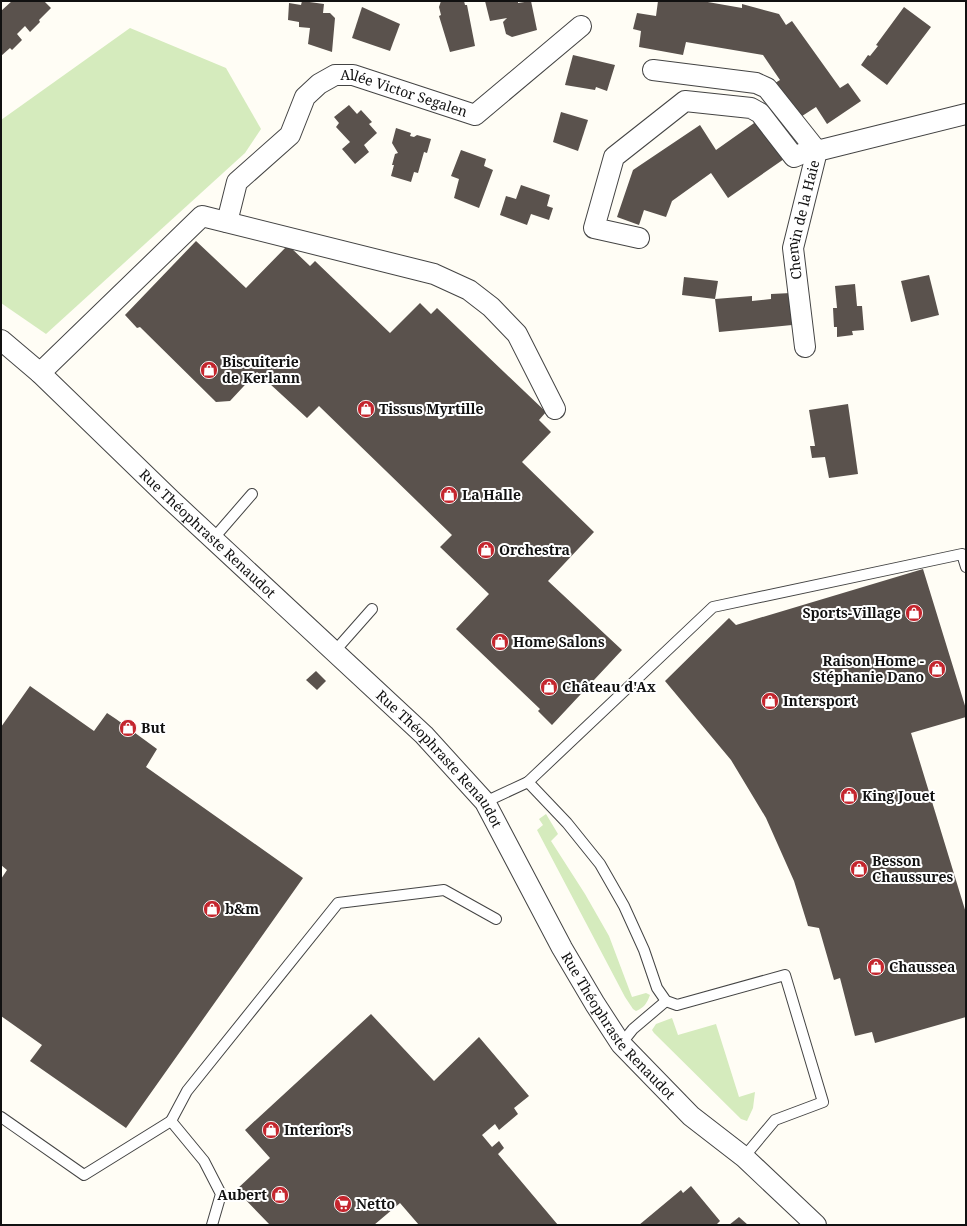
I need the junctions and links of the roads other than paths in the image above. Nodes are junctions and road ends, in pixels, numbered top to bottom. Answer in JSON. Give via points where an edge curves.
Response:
{"nodes":[{"id":1,"x":581,"y":26,"type":"dead end"},
{"id":2,"x":653,"y":70,"type":"dead end"},
{"id":3,"x":966,"y":114,"type":"edge"},
{"id":4,"x":816,"y":149,"type":"junction"},
{"id":5,"x":227,"y":222,"type":"junction"},
{"id":6,"x":640,"y":238,"type":"dead end"},
{"id":7,"x":1,"y":340,"type":"edge"},
{"id":8,"x":805,"y":347,"type":"dead end"},
{"id":9,"x":40,"y":373,"type":"junction"},
{"id":10,"x":555,"y":409,"type":"dead end"},
{"id":11,"x":252,"y":494,"type":"dead end"},
{"id":12,"x":213,"y":539,"type":"junction"},
{"id":13,"x":966,"y":567,"type":"edge"},
{"id":14,"x":372,"y":609,"type":"dead end"},
{"id":15,"x":334,"y":652,"type":"junction"},
{"id":16,"x":528,"y":782,"type":"junction"},
{"id":17,"x":486,"y":802,"type":"junction"},
{"id":18,"x":496,"y":919,"type":"dead end"},
{"id":19,"x":666,"y":1000,"type":"junction"},
{"id":20,"x":621,"y":1044,"type":"junction"},
{"id":21,"x":1,"y":1117,"type":"edge"},
{"id":22,"x":171,"y":1121,"type":"junction"},
{"id":23,"x":744,"y":1157,"type":"junction"},
{"id":24,"x":212,"y":1225,"type":"edge"},
{"id":25,"x":816,"y":1225,"type":"edge"}],
"edges":[{"from":1,"to":5,"type":"street","name":"Allée Victor Segalen","via":[[475,115],[353,75],[335,75],[305,97],[290,135],[237,182]]},
{"from":2,"to":4,"type":"street","via":[[756,83],[767,88]]},
{"from":3,"to":4,"type":"street","name":"Chemin de la Haie"},
{"from":4,"to":6,"type":"street","via":[[794,157],[760,113],[751,108],[685,101],[614,157],[594,228]]},
{"from":4,"to":8,"type":"street","name":"Chemin de la Haie","via":[[793,248]]},
{"from":5,"to":9,"type":"street","via":[[202,216]]},
{"from":5,"to":10,"type":"street","via":[[434,274],[469,290],[492,306],[517,334]]},
{"from":7,"to":9,"type":"street","name":"Rue Théophraste Renaudot"},
{"from":9,"to":12,"type":"street","name":"Rue Théophraste Renaudot"},
{"from":11,"to":12,"type":"lane"},
{"from":12,"to":15,"type":"street","name":"Rue Théophraste Renaudot"},
{"from":13,"to":16,"type":"lane","via":[[962,554],[713,607]]},
{"from":14,"to":15,"type":"lane"},
{"from":15,"to":17,"type":"street","name":"Rue Théophraste Renaudot","via":[[424,735]]},
{"from":16,"to":17,"type":"lane"},
{"from":16,"to":19,"type":"lane","via":[[567,823],[600,864],[624,906],[644,950],[657,988]]},
{"from":17,"to":20,"type":"street","name":"Rue Théophraste Renaudot","via":[[562,948]]},
{"from":18,"to":22,"type":"lane","via":[[444,890],[338,903],[187,1091]]},
{"from":19,"to":20,"type":"lane","via":[[633,1029]]},
{"from":19,"to":23,"type":"lane","via":[[677,1005],[785,975],[823,1102],[775,1120]]},
{"from":20,"to":23,"type":"street","name":"Rue Théophraste Renaudot","via":[[691,1116]]},
{"from":21,"to":22,"type":"lane","via":[[84,1175]]},
{"from":22,"to":24,"type":"lane","via":[[204,1161],[221,1194]]},
{"from":23,"to":25,"type":"street","name":"Rue Théophraste Renaudot"}]}
